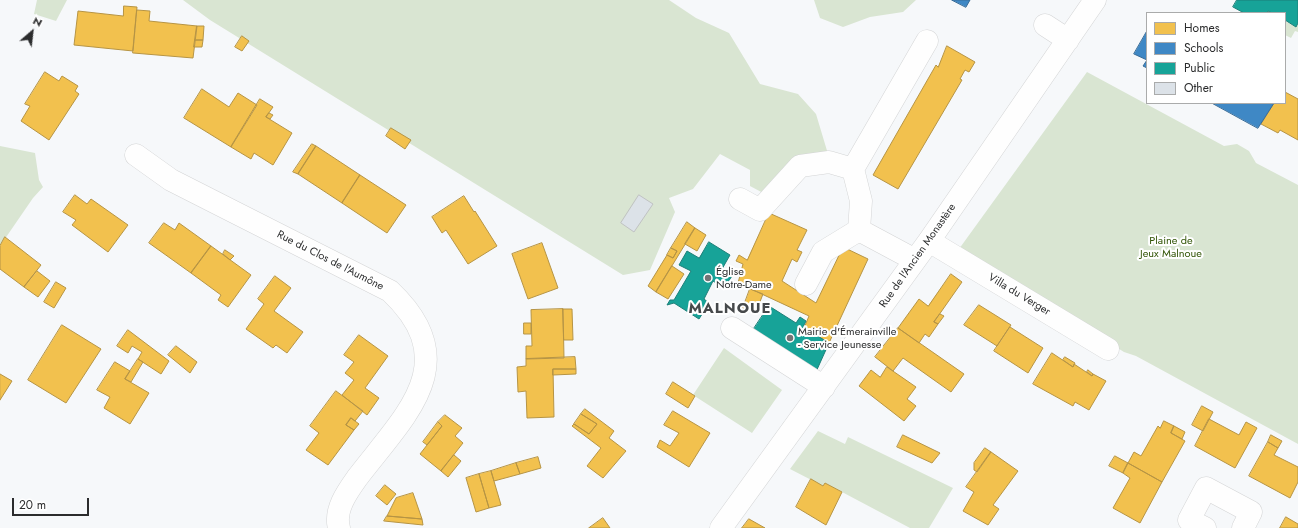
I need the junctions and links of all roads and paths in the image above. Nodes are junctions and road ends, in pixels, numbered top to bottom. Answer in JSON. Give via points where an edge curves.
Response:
{"nodes":[{"id":1,"x":1095,"y":0,"type":"edge"},
{"id":2,"x":1044,"y":25,"type":"dead end"},
{"id":3,"x":1068,"y":40,"type":"junction"},
{"id":4,"x":927,"y":41,"type":"dead end"},
{"id":5,"x":136,"y":155,"type":"dead end"},
{"id":6,"x":853,"y":169,"type":"junction"},
{"id":7,"x":740,"y":200,"type":"dead end"},
{"id":8,"x":859,"y":230,"type":"junction"},
{"id":9,"x":929,"y":241,"type":"junction"},
{"id":10,"x":915,"y":260,"type":"junction"},
{"id":11,"x":806,"y":284,"type":"dead end"},
{"id":12,"x":732,"y":328,"type":"dead end"},
{"id":13,"x":1108,"y":349,"type":"dead end"},
{"id":14,"x":824,"y":387,"type":"junction"},
{"id":15,"x":339,"y":528,"type":"edge"},
{"id":16,"x":721,"y":528,"type":"edge"},
{"id":17,"x":1205,"y":528,"type":"edge"},
{"id":18,"x":1243,"y":528,"type":"edge"}],
"edges":[{"from":1,"to":3,"type":"street","name":"Rue de l'Ancien Monastère"},
{"from":2,"to":3,"type":"street"},
{"from":3,"to":9,"type":"street","name":"Rue de l'Ancien Monastère"},
{"from":4,"to":6,"type":"street"},
{"from":5,"to":15,"type":"street","name":"Rue du Clos de l'Aumône","via":[[172,180],[390,291],[417,324],[426,356],[421,390],[412,407],[347,493],[338,515]]},
{"from":6,"to":7,"type":"street","via":[[829,162],[800,166],[760,210]]},
{"from":6,"to":8,"type":"street","via":[[861,200]]},
{"from":8,"to":10,"type":"street"},
{"from":8,"to":11,"type":"street","via":[[823,252]]},
{"from":9,"to":10,"type":"street","name":"Rue de l'Ancien Monastère"},
{"from":9,"to":13,"type":"street","name":"Villa du Verger"},
{"from":10,"to":14,"type":"street","name":"Rue de l'Ancien Monastère"},
{"from":12,"to":14,"type":"street"},
{"from":14,"to":16,"type":"street","name":"Rue de l'Ancien Monastère"},
{"from":17,"to":18,"type":"street","via":[[1189,520],[1206,488],[1251,512]]}]}
